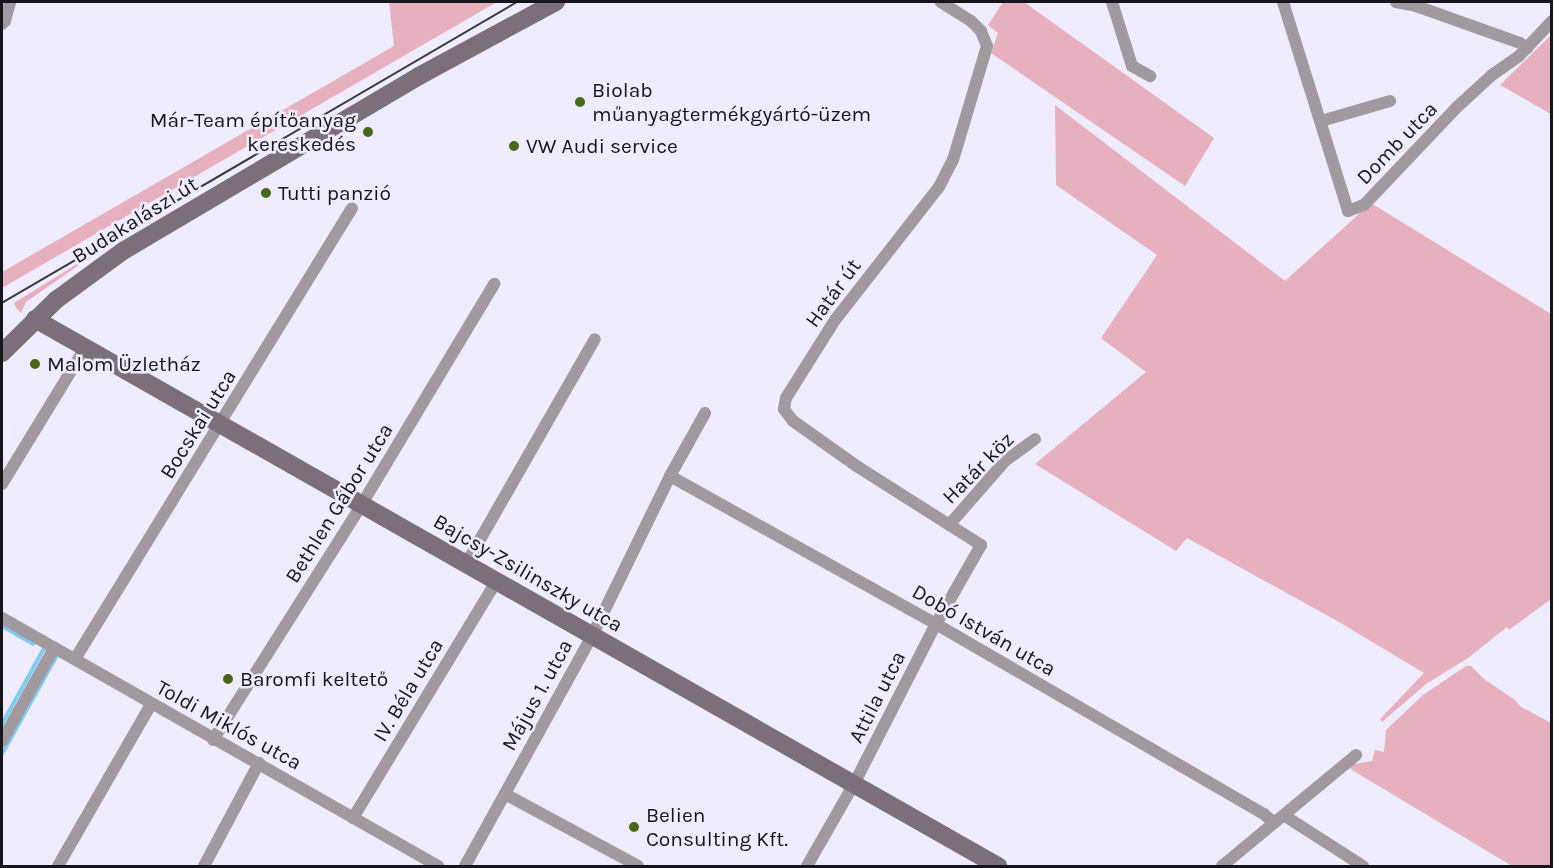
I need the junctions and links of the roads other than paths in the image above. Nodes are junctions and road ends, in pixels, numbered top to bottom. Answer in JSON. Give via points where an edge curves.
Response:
{"nodes":[{"id":1,"x":556,"y":2,"type":"edge"},
{"id":2,"x":940,"y":2,"type":"edge"},
{"id":3,"x":1112,"y":2,"type":"edge"},
{"id":4,"x":1284,"y":2,"type":"edge"},
{"id":5,"x":1396,"y":2,"type":"edge"},
{"id":6,"x":11,"y":4,"type":"edge"},
{"id":7,"x":1551,"y":21,"type":"edge"},
{"id":8,"x":2,"y":24,"type":"edge"},
{"id":9,"x":1527,"y":48,"type":"junction"},
{"id":10,"x":1150,"y":76,"type":"dead end"},
{"id":11,"x":1390,"y":101,"type":"dead end"},
{"id":12,"x":1321,"y":121,"type":"junction"},
{"id":13,"x":352,"y":208,"type":"dead end"},
{"id":14,"x":495,"y":284,"type":"dead end"},
{"id":15,"x":35,"y":319,"type":"junction"},
{"id":16,"x":595,"y":339,"type":"dead end"},
{"id":17,"x":86,"y":348,"type":"junction"},
{"id":18,"x":2,"y":353,"type":"edge"},
{"id":19,"x":705,"y":413,"type":"dead end"},
{"id":20,"x":220,"y":425,"type":"junction"},
{"id":21,"x":1035,"y":439,"type":"dead end"},
{"id":22,"x":670,"y":476,"type":"junction"},
{"id":23,"x":2,"y":484,"type":"edge"},
{"id":24,"x":362,"y":504,"type":"junction"},
{"id":25,"x":949,"y":525,"type":"junction"},
{"id":26,"x":981,"y":545,"type":"joint"},
{"id":27,"x":466,"y":564,"type":"junction"},
{"id":28,"x":496,"y":582,"type":"junction"},
{"id":29,"x":2,"y":618,"type":"edge"},
{"id":30,"x":936,"y":624,"type":"junction"},
{"id":31,"x":592,"y":636,"type":"junction"},
{"id":32,"x":54,"y":648,"type":"junction"},
{"id":33,"x":75,"y":659,"type":"junction"},
{"id":34,"x":151,"y":704,"type":"junction"},
{"id":35,"x":2,"y":741,"type":"edge"},
{"id":36,"x":213,"y":741,"type":"junction"},
{"id":37,"x":1356,"y":755,"type":"dead end"},
{"id":38,"x":259,"y":762,"type":"junction"},
{"id":39,"x":854,"y":784,"type":"junction"},
{"id":40,"x":505,"y":794,"type":"junction"},
{"id":41,"x":353,"y":818,"type":"junction"},
{"id":42,"x":1279,"y":820,"type":"junction"},
{"id":43,"x":58,"y":867,"type":"edge"},
{"id":44,"x":204,"y":867,"type":"edge"},
{"id":45,"x":438,"y":867,"type":"edge"},
{"id":46,"x":465,"y":867,"type":"edge"},
{"id":47,"x":638,"y":867,"type":"edge"},
{"id":48,"x":807,"y":867,"type":"edge"},
{"id":49,"x":998,"y":867,"type":"edge"},
{"id":50,"x":1222,"y":867,"type":"edge"},
{"id":51,"x":1363,"y":867,"type":"edge"}],
"edges":[{"from":1,"to":15,"type":"street","name":"Budakalászi út","via":[[419,76],[159,228],[101,266]]},
{"from":2,"to":25,"type":"street","name":"Határ út","via":[[981,31],[987,46],[953,160],[939,187],[835,320],[786,398],[784,409],[793,421],[822,442]]},
{"from":3,"to":10,"type":"street","via":[[1132,66]]},
{"from":4,"to":12,"type":"street","name":"Domb utca"},
{"from":5,"to":9,"type":"street"},
{"from":6,"to":8,"type":"street"},
{"from":7,"to":9,"type":"street"},
{"from":9,"to":12,"type":"street","name":"Domb utca","via":[[1456,108],[1364,205],[1348,211]]},
{"from":11,"to":12,"type":"street"},
{"from":13,"to":20,"type":"street","name":"Bocskai utca"},
{"from":14,"to":24,"type":"street","name":"Bethlen Gábor utca"},
{"from":15,"to":17,"type":"street","name":"Bajcsy-Zsilinszky utca"},
{"from":15,"to":18,"type":"street","name":"Budakalászi út"},
{"from":16,"to":27,"type":"street"},
{"from":17,"to":20,"type":"street","name":"Bajcsy-Zsilinszky utca"},
{"from":17,"to":23,"type":"street"},
{"from":19,"to":22,"type":"street","name":"Május 1. utca"},
{"from":20,"to":24,"type":"street","name":"Bajcsy-Zsilinszky utca"},
{"from":20,"to":33,"type":"street","name":"Bocskai utca"},
{"from":21,"to":25,"type":"street","name":"Határ köz","via":[[1005,461]]},
{"from":22,"to":30,"type":"street","name":"Dobó István utca"},
{"from":22,"to":31,"type":"street","name":"Május 1. utca"},
{"from":24,"to":27,"type":"street","name":"Bajcsy-Zsilinszky utca"},
{"from":24,"to":36,"type":"street","name":"Bethlen Gábor utca"},
{"from":25,"to":26,"type":"street","name":"Határ út"},
{"from":26,"to":30,"type":"street","name":"Attila utca"},
{"from":27,"to":28,"type":"street","name":"Bajcsy-Zsilinszky utca"},
{"from":28,"to":31,"type":"street","name":"Bajcsy-Zsilinszky utca"},
{"from":28,"to":41,"type":"street","name":"IV. Béla utca"},
{"from":29,"to":32,"type":"street","name":"Toldi Miklós utca"},
{"from":30,"to":39,"type":"street","name":"Attila utca"},
{"from":30,"to":42,"type":"street","name":"Dobó István utca"},
{"from":31,"to":39,"type":"street","name":"Bajcsy-Zsilinszky utca"},
{"from":31,"to":40,"type":"street","name":"Május 1. utca"},
{"from":32,"to":33,"type":"street","name":"Toldi Miklós utca"},
{"from":32,"to":35,"type":"street"},
{"from":33,"to":34,"type":"street","name":"Toldi Miklós utca"},
{"from":34,"to":36,"type":"street","name":"Toldi Miklós utca"},
{"from":34,"to":43,"type":"street"},
{"from":36,"to":38,"type":"street","name":"Toldi Miklós utca"},
{"from":37,"to":42,"type":"street"},
{"from":38,"to":41,"type":"street","name":"Toldi Miklós utca"},
{"from":38,"to":44,"type":"street"},
{"from":39,"to":48,"type":"street","name":"Attila utca"},
{"from":39,"to":49,"type":"street","name":"Bajcsy-Zsilinszky utca"},
{"from":40,"to":46,"type":"street","name":"Május 1. utca"},
{"from":40,"to":47,"type":"street"},
{"from":41,"to":45,"type":"street","name":"Toldi Miklós utca"},
{"from":42,"to":50,"type":"street"},
{"from":42,"to":51,"type":"street","name":"Dobó István utca"}]}
